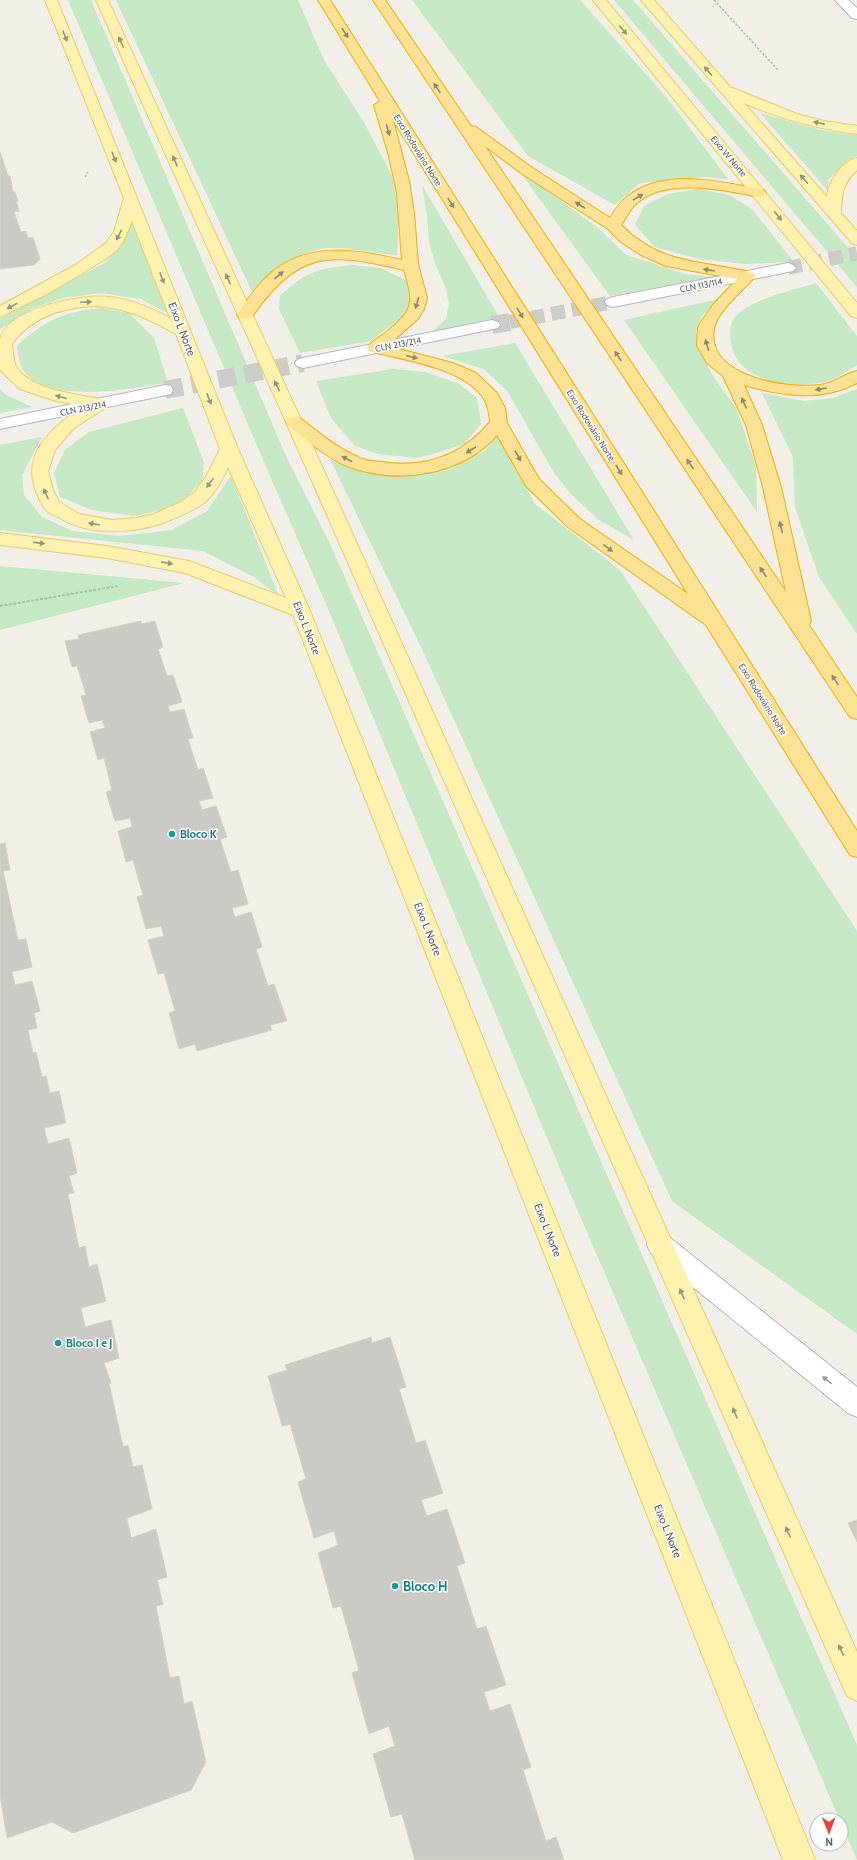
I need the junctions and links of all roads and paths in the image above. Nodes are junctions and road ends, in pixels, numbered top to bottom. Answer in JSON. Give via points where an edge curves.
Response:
{"nodes":[{"id":1,"x":51,"y":0,"type":"edge"},
{"id":2,"x":102,"y":0,"type":"edge"},
{"id":3,"x":324,"y":0,"type":"edge"},
{"id":4,"x":379,"y":0,"type":"edge"},
{"id":5,"x":598,"y":0,"type":"edge"},
{"id":6,"x":647,"y":0,"type":"edge"},
{"id":7,"x":714,"y":0,"type":"edge"},
{"id":8,"x":841,"y":0,"type":"edge"},
{"id":9,"x":857,"y":15,"type":"edge"},
{"id":10,"x":778,"y":70,"type":"dead end"},
{"id":11,"x":373,"y":79,"type":"junction"},
{"id":12,"x":721,"y":86,"type":"junction"},
{"id":13,"x":459,"y":121,"type":"junction"},
{"id":14,"x":857,"y":130,"type":"edge"},
{"id":15,"x":857,"y":162,"type":"edge"},
{"id":16,"x":759,"y":192,"type":"junction"},
{"id":17,"x":131,"y":198,"type":"junction"},
{"id":18,"x":834,"y":213,"type":"junction"},
{"id":19,"x":613,"y":226,"type":"junction"},
{"id":20,"x":857,"y":240,"type":"edge"},
{"id":21,"x":410,"y":267,"type":"junction"},
{"id":22,"x":788,"y":268,"type":"tunnel mouth"},
{"id":23,"x":748,"y":276,"type":"junction"},
{"id":24,"x":613,"y":302,"type":"tunnel mouth"},
{"id":25,"x":0,"y":312,"type":"edge"},
{"id":26,"x":857,"y":313,"type":"edge"},
{"id":27,"x":244,"y":315,"type":"junction"},
{"id":28,"x":492,"y":325,"type":"tunnel mouth"},
{"id":29,"x":183,"y":331,"type":"junction"},
{"id":30,"x":375,"y":348,"type":"junction"},
{"id":31,"x":303,"y":363,"type":"tunnel mouth"},
{"id":32,"x":731,"y":375,"type":"junction"},
{"id":33,"x":857,"y":376,"type":"edge"},
{"id":34,"x":165,"y":390,"type":"tunnel mouth"},
{"id":35,"x":99,"y":404,"type":"junction"},
{"id":36,"x":294,"y":422,"type":"junction"},
{"id":37,"x":499,"y":423,"type":"junction"},
{"id":38,"x":0,"y":424,"type":"edge"},
{"id":39,"x":229,"y":449,"type":"junction"},
{"id":40,"x":0,"y":539,"type":"edge"},
{"id":41,"x":121,"y":585,"type":"dead end"},
{"id":42,"x":0,"y":606,"type":"edge"},
{"id":43,"x":301,"y":611,"type":"junction"},
{"id":44,"x":716,"y":624,"type":"junction"},
{"id":45,"x":805,"y":634,"type":"junction"},
{"id":46,"x":857,"y":712,"type":"edge"},
{"id":47,"x":857,"y":849,"type":"edge"},
{"id":48,"x":660,"y":1244,"type":"junction"},
{"id":49,"x":857,"y":1404,"type":"edge"},
{"id":50,"x":857,"y":1686,"type":"edge"},
{"id":51,"x":799,"y":1860,"type":"edge"}],
"edges":[{"from":1,"to":17,"type":"main road","name":"Eixo L Norte","one_way":true},
{"from":27,"to":2,"type":"main road","one_way":true},
{"from":3,"to":11,"type":"highway","name":"Eixo Rodoviário Norte","one_way":true},
{"from":13,"to":4,"type":"highway","one_way":true},
{"from":5,"to":16,"type":"main road","name":"Eixo W Norte","one_way":true},
{"from":12,"to":6,"type":"main road","one_way":true},
{"from":7,"to":10,"type":"path"},
{"from":8,"to":9,"type":"street"},
{"from":11,"to":21,"type":"highway","one_way":true,"via":[[400,170],[406,207]]},
{"from":11,"to":44,"type":"highway","name":"Eixo Rodoviário Norte","one_way":true},
{"from":14,"to":12,"type":"main road","one_way":true,"via":[[786,115],[754,103]]},
{"from":18,"to":12,"type":"main road","one_way":true},
{"from":19,"to":13,"type":"highway","one_way":true,"via":[[526,170]]},
{"from":45,"to":13,"type":"highway","one_way":true},
{"from":15,"to":18,"type":"main road","via":[[844,174],[836,190]]},
{"from":19,"to":16,"type":"highway","one_way":true,"via":[[634,198],[654,189],[698,184]]},
{"from":16,"to":26,"type":"main road","name":"Eixo W Norte","one_way":true},
{"from":17,"to":25,"type":"main road","one_way":true,"via":[[119,237],[104,254]]},
{"from":17,"to":29,"type":"main road","name":"Eixo L Norte","one_way":true},
{"from":18,"to":20,"type":"main road"},
{"from":23,"to":19,"type":"highway","one_way":true,"via":[[666,261],[626,239]]},
{"from":27,"to":21,"type":"highway","one_way":true,"via":[[261,292],[279,274],[314,257],[354,255]]},
{"from":21,"to":30,"type":"highway","one_way":true,"via":[[419,289],[419,303],[413,314]]},
{"from":22,"to":23,"type":"street","name":"CLN 113/114"},
{"from":23,"to":24,"type":"street","name":"CLN 113/114"},
{"from":32,"to":23,"type":"highway","one_way":true,"via":[[708,351],[705,339],[706,326],[725,300]]},
{"from":36,"to":27,"type":"main road","one_way":true},
{"from":28,"to":30,"type":"street","name":"CLN 213/214"},
{"from":35,"to":29,"type":"main road","one_way":true,"via":[[62,397],[26,385],[8,369],[4,344],[13,331],[23,322],[48,309],[80,302],[104,301],[135,307]]},
{"from":29,"to":39,"type":"main road","name":"Eixo L Norte","one_way":true},
{"from":30,"to":31,"type":"street","name":"CLN 213/214"},
{"from":30,"to":37,"type":"highway","one_way":true,"via":[[448,366],[470,376],[489,393],[497,408]]},
{"from":33,"to":32,"type":"highway","one_way":true,"via":[[847,383],[820,390],[788,390],[766,387]]},
{"from":45,"to":32,"type":"highway","one_way":true,"via":[[772,487],[754,425]]},
{"from":34,"to":35,"type":"street","name":"CLN 213/214"},
{"from":35,"to":38,"type":"street","name":"CLN 213/214"},
{"from":39,"to":35,"type":"main road","one_way":true,"via":[[201,496],[185,508],[137,524],[112,526],[74,519],[52,506],[39,471],[47,448],[68,424]]},
{"from":37,"to":36,"type":"highway","one_way":true,"via":[[488,437],[472,450],[449,462],[420,469],[386,469],[352,462],[326,448]]},
{"from":36,"to":48,"type":"main road"},
{"from":37,"to":44,"type":"highway","one_way":true,"via":[[532,482],[574,523]]},
{"from":39,"to":43,"type":"main road","name":"Eixo L Norte"},
{"from":40,"to":43,"type":"main road","one_way":true,"via":[[107,552],[189,567]]},
{"from":41,"to":42,"type":"path"},
{"from":43,"to":51,"type":"main road","name":"Eixo L Norte"},
{"from":44,"to":47,"type":"highway","name":"Eixo Rodoviário Norte"},
{"from":46,"to":45,"type":"highway","one_way":true},
{"from":49,"to":48,"type":"street","one_way":true},
{"from":50,"to":48,"type":"main road","one_way":true}]}
